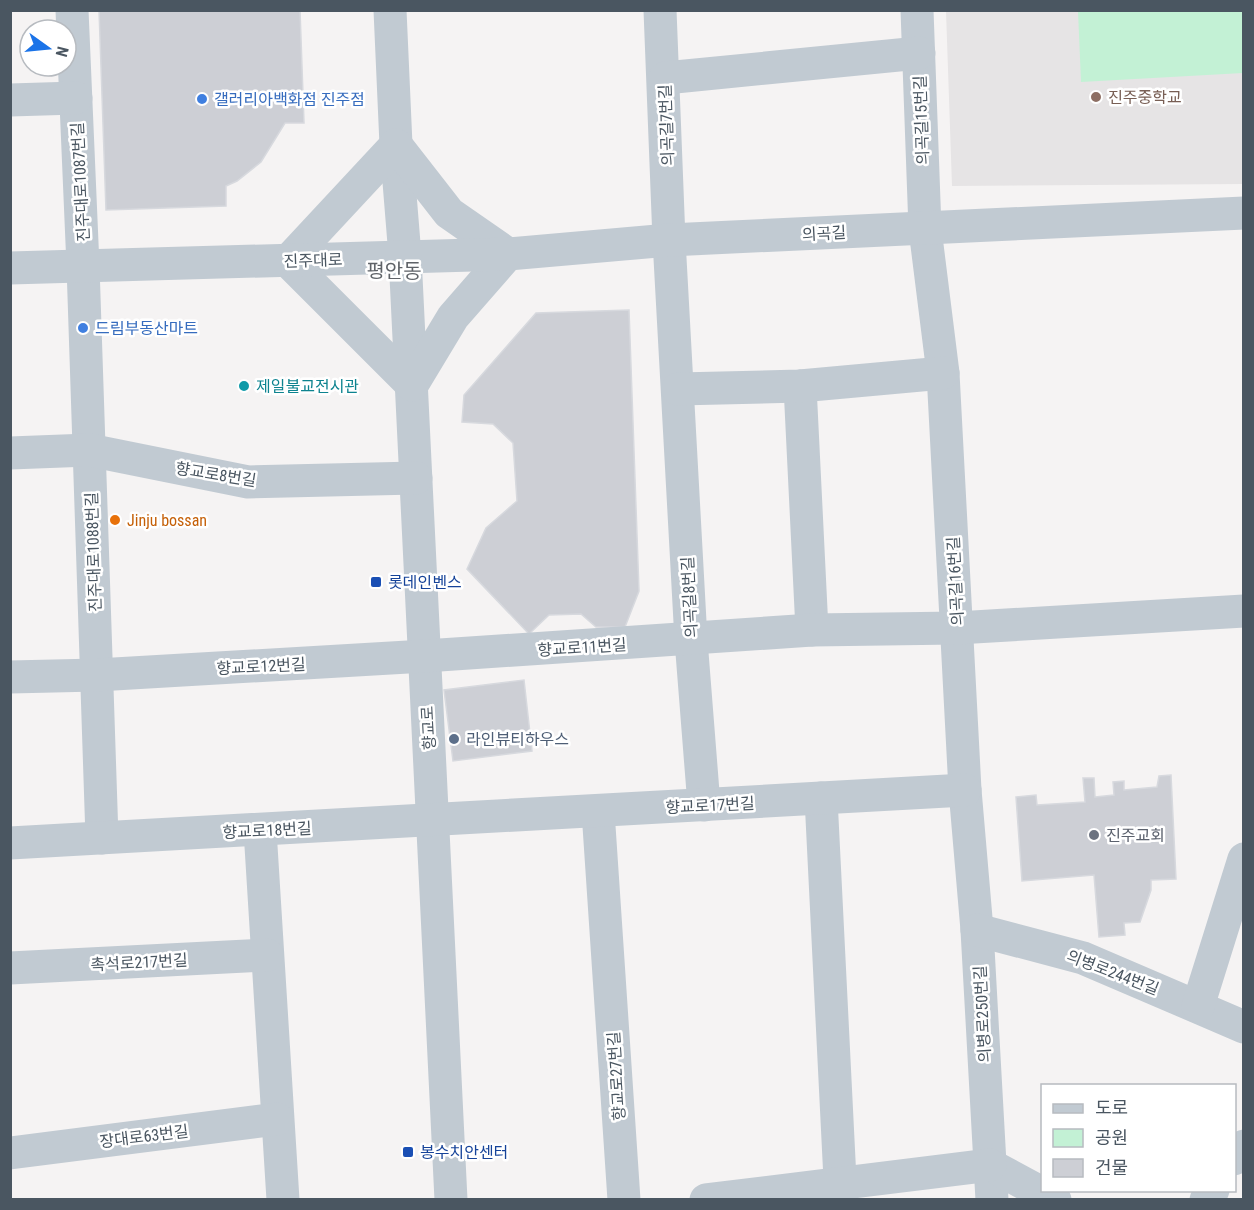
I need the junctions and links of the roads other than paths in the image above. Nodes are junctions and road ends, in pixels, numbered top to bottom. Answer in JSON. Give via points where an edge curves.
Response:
{"nodes":[{"id":1,"x":72,"y":10,"type":"edge"},
{"id":2,"x":390,"y":10,"type":"edge"},
{"id":3,"x":660,"y":10,"type":"edge"},
{"id":4,"x":917,"y":10,"type":"edge"},
{"id":5,"x":919,"y":53,"type":"junction"},
{"id":6,"x":665,"y":78,"type":"junction"},
{"id":7,"x":76,"y":98,"type":"junction"},
{"id":8,"x":10,"y":100,"type":"edge"},
{"id":9,"x":396,"y":145,"type":"junction"},
{"id":10,"x":1244,"y":213,"type":"edge"},
{"id":11,"x":925,"y":229,"type":"junction"},
{"id":12,"x":669,"y":240,"type":"junction"},
{"id":13,"x":507,"y":254,"type":"junction"},
{"id":14,"x":405,"y":256,"type":"junction"},
{"id":15,"x":288,"y":261,"type":"junction"},
{"id":16,"x":83,"y":266,"type":"junction"},
{"id":17,"x":10,"y":268,"type":"edge"},
{"id":18,"x":943,"y":373,"type":"junction"},
{"id":19,"x":412,"y":385,"type":"junction"},
{"id":20,"x":800,"y":386,"type":"junction"},
{"id":21,"x":678,"y":390,"type":"junction"},
{"id":22,"x":89,"y":450,"type":"junction"},
{"id":23,"x":10,"y":453,"type":"edge"},
{"id":24,"x":416,"y":478,"type":"junction"},
{"id":25,"x":1244,"y":611,"type":"edge"},
{"id":26,"x":957,"y":628,"type":"junction"},
{"id":27,"x":812,"y":630,"type":"junction"},
{"id":28,"x":691,"y":640,"type":"junction"},
{"id":29,"x":425,"y":656,"type":"junction"},
{"id":30,"x":97,"y":675,"type":"junction"},
{"id":31,"x":10,"y":677,"type":"edge"},
{"id":32,"x":965,"y":790,"type":"junction"},
{"id":33,"x":821,"y":798,"type":"junction"},
{"id":34,"x":704,"y":805,"type":"junction"},
{"id":35,"x":598,"y":811,"type":"junction"},
{"id":36,"x":433,"y":821,"type":"junction"},
{"id":37,"x":260,"y":830,"type":"junction"},
{"id":38,"x":102,"y":838,"type":"junction"},
{"id":39,"x":10,"y":843,"type":"edge"},
{"id":40,"x":1244,"y":859,"type":"edge"},
{"id":41,"x":977,"y":930,"type":"junction"},
{"id":42,"x":267,"y":955,"type":"junction"},
{"id":43,"x":10,"y":968,"type":"edge"},
{"id":44,"x":1198,"y":1006,"type":"junction"},
{"id":45,"x":1244,"y":1027,"type":"edge"},
{"id":46,"x":278,"y":1119,"type":"junction"},
{"id":47,"x":10,"y":1153,"type":"edge"},
{"id":48,"x":990,"y":1165,"type":"junction"},
{"id":49,"x":841,"y":1191,"type":"edge"},
{"id":50,"x":282,"y":1200,"type":"edge"},
{"id":51,"x":451,"y":1200,"type":"edge"},
{"id":52,"x":624,"y":1200,"type":"edge"},
{"id":53,"x":706,"y":1200,"type":"edge"},
{"id":54,"x":992,"y":1200,"type":"edge"},
{"id":55,"x":1055,"y":1200,"type":"edge"}],
"edges":[{"from":1,"to":7,"type":"street","name":"진주대로1087번길"},
{"from":2,"to":9,"type":"street"},
{"from":3,"to":6,"type":"street","name":"의곡길7번길"},
{"from":4,"to":5,"type":"street","name":"의곡길15번길"},
{"from":5,"to":6,"type":"street"},
{"from":5,"to":11,"type":"street","name":"의곡길15번길"},
{"from":6,"to":12,"type":"street","name":"의곡길7번길"},
{"from":7,"to":8,"type":"street","name":"진주대로1087번길"},
{"from":7,"to":16,"type":"street","name":"진주대로1087번길"},
{"from":9,"to":13,"type":"street","via":[[449,213]]},
{"from":9,"to":14,"type":"street"},
{"from":9,"to":15,"type":"street"},
{"from":10,"to":11,"type":"street","name":"의곡길"},
{"from":11,"to":12,"type":"street","name":"의곡길"},
{"from":11,"to":18,"type":"street","name":"의곡길16번길"},
{"from":12,"to":13,"type":"street","name":"의곡길"},
{"from":12,"to":21,"type":"street","name":"의곡길8번길"},
{"from":13,"to":14,"type":"street","name":"의곡길"},
{"from":13,"to":19,"type":"street","via":[[453,317]]},
{"from":14,"to":15,"type":"street","name":"진주대로"},
{"from":14,"to":19,"type":"street","name":"향교로"},
{"from":15,"to":16,"type":"street","name":"진주대로"},
{"from":15,"to":19,"type":"street"},
{"from":16,"to":17,"type":"street","name":"진주대로"},
{"from":16,"to":22,"type":"street","name":"진주대로1088번길"},
{"from":18,"to":20,"type":"street"},
{"from":18,"to":26,"type":"street","name":"의곡길16번길"},
{"from":19,"to":24,"type":"street","name":"향교로"},
{"from":20,"to":21,"type":"street"},
{"from":20,"to":27,"type":"street"},
{"from":21,"to":28,"type":"street","name":"의곡길8번길"},
{"from":22,"to":23,"type":"street","name":"향교로8번길"},
{"from":22,"to":24,"type":"street","name":"향교로8번길","via":[[248,482]]},
{"from":22,"to":30,"type":"street","name":"진주대로1088번길"},
{"from":24,"to":29,"type":"street","name":"향교로"},
{"from":25,"to":26,"type":"street","name":"향교로11번길"},
{"from":26,"to":27,"type":"street","name":"향교로11번길"},
{"from":26,"to":32,"type":"street","name":"의곡길16번길"},
{"from":27,"to":28,"type":"street","name":"향교로11번길"},
{"from":28,"to":29,"type":"street","name":"향교로11번길"},
{"from":28,"to":34,"type":"street","name":"의곡길8번길"},
{"from":29,"to":30,"type":"street","name":"향교로12번길"},
{"from":29,"to":36,"type":"street","name":"향교로"},
{"from":30,"to":31,"type":"street","name":"향교로12번길"},
{"from":30,"to":38,"type":"street","name":"진주대로1088번길"},
{"from":32,"to":33,"type":"street","name":"향교로17번길"},
{"from":32,"to":41,"type":"street","name":"의병로250번길"},
{"from":33,"to":34,"type":"street","name":"향교로17번길"},
{"from":33,"to":49,"type":"street"},
{"from":34,"to":35,"type":"street","name":"향교로17번길"},
{"from":35,"to":36,"type":"street","name":"향교로17번길"},
{"from":35,"to":52,"type":"street","name":"향교로27번길"},
{"from":36,"to":37,"type":"street","name":"향교로18번길"},
{"from":36,"to":51,"type":"street","name":"향교로"},
{"from":37,"to":38,"type":"street","name":"향교로18번길"},
{"from":37,"to":42,"type":"street"},
{"from":38,"to":39,"type":"street","name":"향교로18번길"},
{"from":40,"to":44,"type":"street"},
{"from":41,"to":44,"type":"street","name":"의병로244번길","via":[[1083,958]]},
{"from":41,"to":48,"type":"street","name":"의병로250번길"},
{"from":42,"to":43,"type":"street","name":"촉석로217번길"},
{"from":42,"to":46,"type":"street"},
{"from":44,"to":45,"type":"street","name":"의병로244번길"},
{"from":46,"to":47,"type":"street","name":"장대로63번길"},
{"from":46,"to":50,"type":"street"},
{"from":48,"to":49,"type":"street"},
{"from":48,"to":54,"type":"street"},
{"from":48,"to":55,"type":"street"},
{"from":49,"to":53,"type":"street"}]}
